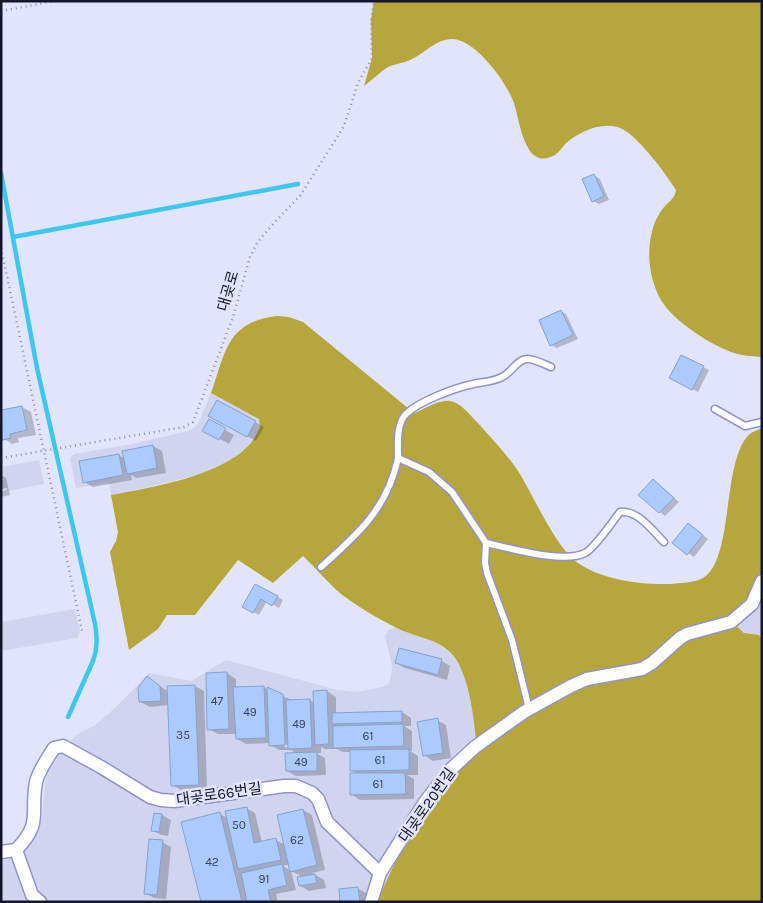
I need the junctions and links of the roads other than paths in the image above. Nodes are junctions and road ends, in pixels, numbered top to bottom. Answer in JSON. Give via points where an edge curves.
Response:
{"nodes":[{"id":1,"x":551,"y":367,"type":"dead end"},
{"id":2,"x":715,"y":409,"type":"dead end"},
{"id":3,"x":762,"y":422,"type":"edge"},
{"id":4,"x":398,"y":458,"type":"junction"},
{"id":5,"x":664,"y":542,"type":"dead end"},
{"id":6,"x":486,"y":543,"type":"junction"},
{"id":7,"x":322,"y":567,"type":"dead end"},
{"id":8,"x":762,"y":581,"type":"edge"},
{"id":9,"x":529,"y":709,"type":"junction"},
{"id":10,"x":16,"y":850,"type":"junction"},
{"id":11,"x":1,"y":852,"type":"edge"},
{"id":12,"x":380,"y":874,"type":"junction"},
{"id":13,"x":40,"y":902,"type":"edge"},
{"id":14,"x":371,"y":902,"type":"edge"}],
"edges":[{"from":1,"to":4,"type":"lane","via":[[528,358],[521,360],[504,377],[462,387],[414,408],[405,415],[400,427]]},
{"from":2,"to":3,"type":"lane","via":[[745,426]]},
{"from":4,"to":6,"type":"lane","via":[[429,472],[452,492]]},
{"from":4,"to":7,"type":"lane","via":[[390,488],[374,515]]},
{"from":5,"to":6,"type":"lane","via":[[637,516],[626,511],[620,512],[587,553],[575,556],[562,557]]},
{"from":6,"to":9,"type":"lane","via":[[487,573],[512,640]]},
{"from":8,"to":9,"type":"street","name":"대곶로20번길","via":[[752,604],[731,622],[687,634],[642,669],[587,679]]},
{"from":9,"to":12,"type":"street","name":"대곶로20번길","via":[[454,766],[425,802]]},
{"from":10,"to":11,"type":"street"},
{"from":10,"to":12,"type":"street","name":"대곶로66번길","via":[[34,825],[39,773],[54,748],[63,746],[150,797],[161,800],[174,801],[270,787],[307,789],[318,799],[327,822]]},
{"from":10,"to":13,"type":"street","via":[[32,895]]},
{"from":12,"to":14,"type":"street","name":"대곶로20번길"}]}
